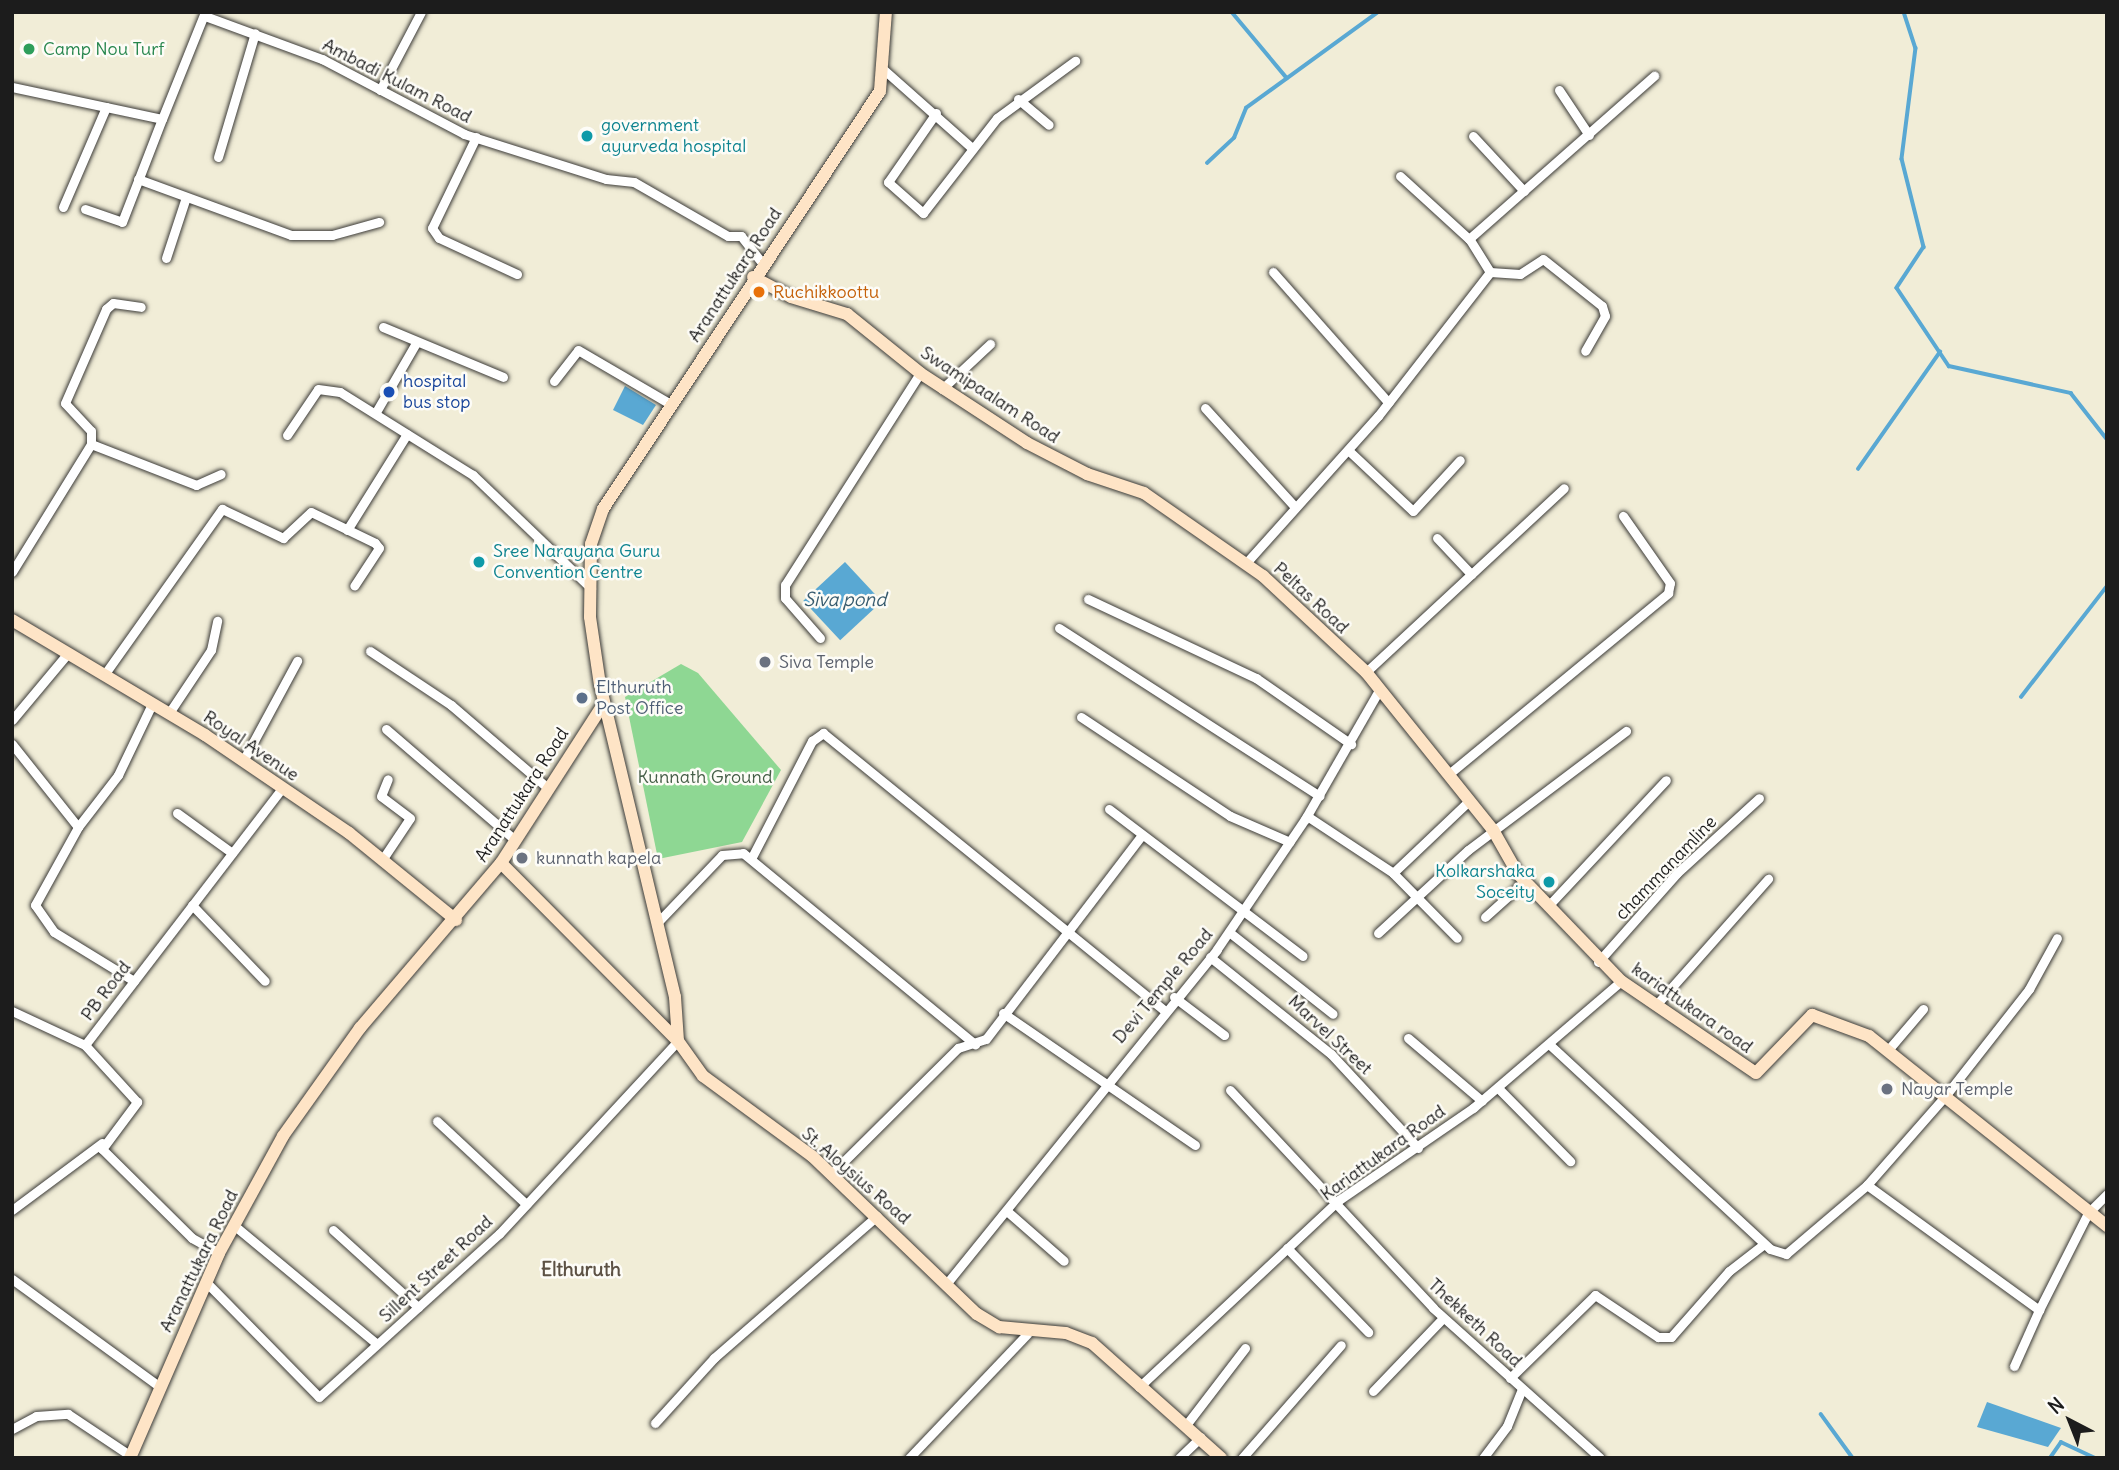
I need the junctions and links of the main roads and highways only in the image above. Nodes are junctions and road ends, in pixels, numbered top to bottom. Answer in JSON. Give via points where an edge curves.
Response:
{"nodes":[{"id":1,"x":886,"y":12,"type":"edge"},
{"id":2,"x":753,"y":277,"type":"junction"},
{"id":3,"x":1211,"y":538,"type":"joint"},
{"id":4,"x":12,"y":620,"type":"edge"},
{"id":5,"x":1378,"y":692,"type":"joint"},
{"id":6,"x":604,"y":703,"type":"junction"},
{"id":7,"x":501,"y":863,"type":"junction"},
{"id":8,"x":456,"y":920,"type":"junction"},
{"id":9,"x":678,"y":1041,"type":"junction"},
{"id":10,"x":2107,"y":1226,"type":"edge"},
{"id":11,"x":131,"y":1457,"type":"edge"},
{"id":12,"x":1221,"y":1458,"type":"edge"}],
"edges":[{"from":1,"to":2,"type":"main road","name":"Aranattukara Road","via":[[883,69],[876,98]]},
{"from":2,"to":3,"type":"main road","name":"Swamipaalam Road","via":[[791,297],[847,314],[942,389],[1027,443],[1087,474],[1144,493]]},
{"from":2,"to":6,"type":"main road","name":"Aranattukara Road","via":[[603,509],[591,544],[591,588]]},
{"from":3,"to":5,"type":"main road","name":"Peltas Road","via":[[1366,672]]},
{"from":4,"to":8,"type":"main road","name":"Royal Avenue","via":[[243,761],[382,860]]},
{"from":5,"to":10,"type":"main road","name":"kariattukara road","via":[[1450,773],[1525,880],[1598,962],[1621,981],[1756,1073],[1812,1016],[1869,1036]]},
{"from":6,"to":7,"type":"main road","name":"Aranattukara Road"},
{"from":6,"to":9,"type":"main road","via":[[675,997]]},
{"from":7,"to":8,"type":"main road","name":"Aranattukara Road"},
{"from":7,"to":9,"type":"main road","name":"St. Aloysius Road"},
{"from":8,"to":11,"type":"main road","name":"Aranattukara Road","via":[[322,1082],[259,1176],[219,1253]]},
{"from":9,"to":12,"type":"main road","name":"St. Aloysius Road","via":[[703,1076],[735,1105],[831,1174],[977,1314],[1027,1334],[1079,1336]]}]}
